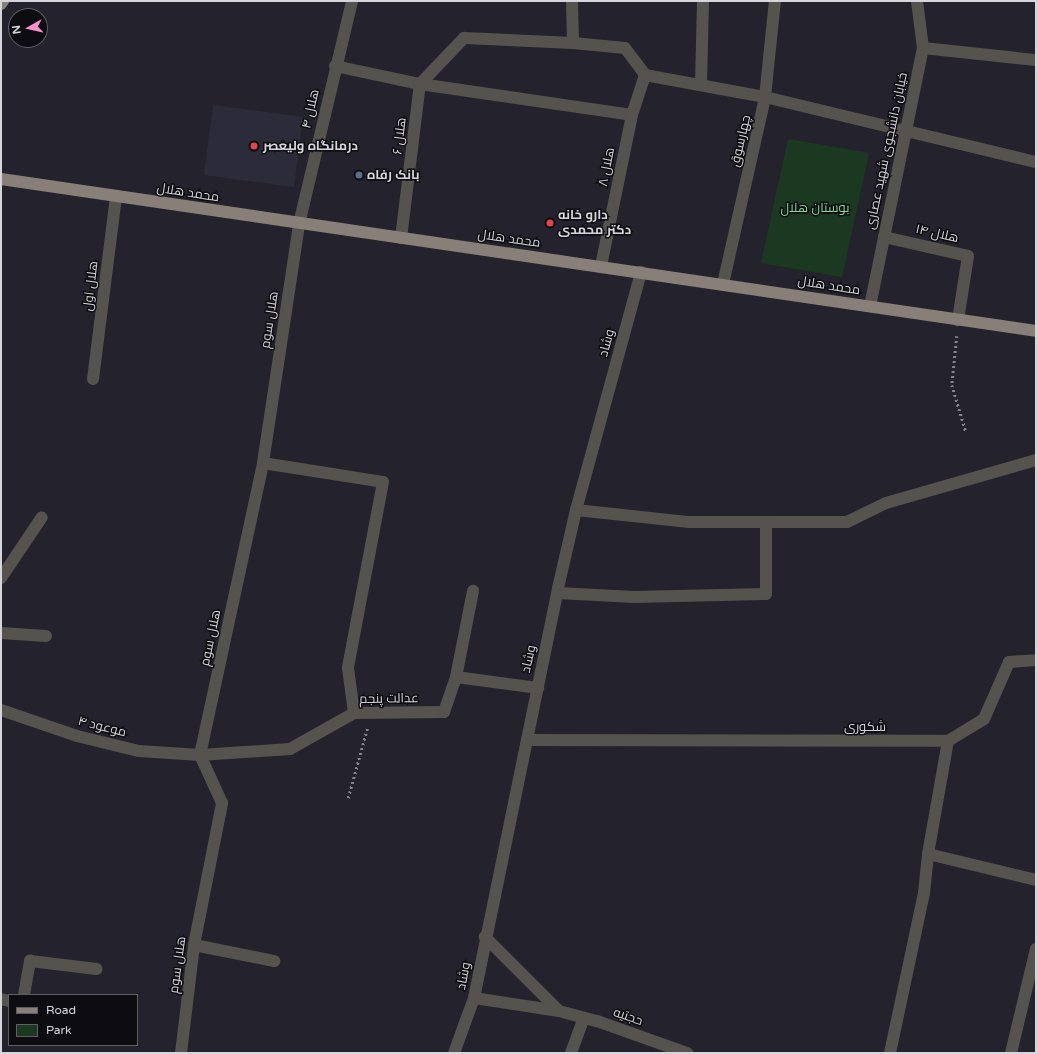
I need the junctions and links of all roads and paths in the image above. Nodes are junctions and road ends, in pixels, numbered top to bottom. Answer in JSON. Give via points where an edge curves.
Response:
{"nodes":[{"id":1,"x":3,"y":1,"type":"edge"},
{"id":2,"x":352,"y":1,"type":"edge"},
{"id":3,"x":572,"y":1,"type":"edge"},
{"id":4,"x":703,"y":1,"type":"edge"},
{"id":5,"x":775,"y":1,"type":"edge"},
{"id":6,"x":917,"y":1,"type":"edge"},
{"id":7,"x":1,"y":4,"type":"edge"},
{"id":8,"x":573,"y":43,"type":"junction"},
{"id":9,"x":923,"y":48,"type":"junction"},
{"id":10,"x":1036,"y":60,"type":"edge"},
{"id":11,"x":335,"y":66,"type":"junction"},
{"id":12,"x":645,"y":75,"type":"junction"},
{"id":13,"x":420,"y":84,"type":"junction"},
{"id":14,"x":701,"y":84,"type":"junction"},
{"id":15,"x":766,"y":97,"type":"junction"},
{"id":16,"x":632,"y":115,"type":"junction"},
{"id":17,"x":906,"y":132,"type":"junction"},
{"id":18,"x":1036,"y":162,"type":"edge"},
{"id":19,"x":1,"y":179,"type":"edge"},
{"id":20,"x":116,"y":196,"type":"junction"},
{"id":21,"x":299,"y":224,"type":"junction"},
{"id":22,"x":884,"y":237,"type":"junction"},
{"id":23,"x":401,"y":238,"type":"junction"},
{"id":24,"x":601,"y":266,"type":"junction"},
{"id":25,"x":641,"y":272,"type":"junction"},
{"id":26,"x":723,"y":284,"type":"junction"},
{"id":27,"x":870,"y":306,"type":"junction"},
{"id":28,"x":958,"y":320,"type":"junction"},
{"id":29,"x":1036,"y":331,"type":"edge"},
{"id":30,"x":93,"y":379,"type":"dead end"},
{"id":31,"x":966,"y":432,"type":"dead end"},
{"id":32,"x":1036,"y":460,"type":"edge"},
{"id":33,"x":263,"y":463,"type":"junction"},
{"id":34,"x":576,"y":510,"type":"junction"},
{"id":35,"x":42,"y":517,"type":"dead end"},
{"id":36,"x":766,"y":522,"type":"junction"},
{"id":37,"x":1,"y":578,"type":"edge"},
{"id":38,"x":473,"y":591,"type":"dead end"},
{"id":39,"x":558,"y":593,"type":"junction"},
{"id":40,"x":1,"y":633,"type":"edge"},
{"id":41,"x":46,"y":636,"type":"dead end"},
{"id":42,"x":1036,"y":660,"type":"edge"},
{"id":43,"x":456,"y":677,"type":"junction"},
{"id":44,"x":538,"y":688,"type":"junction"},
{"id":45,"x":1,"y":710,"type":"edge"},
{"id":46,"x":354,"y":713,"type":"junction"},
{"id":47,"x":372,"y":713,"type":"junction"},
{"id":48,"x":527,"y":740,"type":"junction"},
{"id":49,"x":948,"y":741,"type":"junction"},
{"id":50,"x":200,"y":755,"type":"junction"},
{"id":51,"x":348,"y":798,"type":"dead end"},
{"id":52,"x":928,"y":854,"type":"junction"},
{"id":53,"x":1036,"y":880,"type":"edge"},
{"id":54,"x":485,"y":937,"type":"junction"},
{"id":55,"x":194,"y":946,"type":"junction"},
{"id":56,"x":1036,"y":949,"type":"edge"},
{"id":57,"x":274,"y":961,"type":"dead end"},
{"id":58,"x":97,"y":969,"type":"dead end"},
{"id":59,"x":24,"y":994,"type":"edge"},
{"id":60,"x":474,"y":998,"type":"junction"},
{"id":61,"x":559,"y":1011,"type":"junction"},
{"id":62,"x":584,"y":1018,"type":"junction"},
{"id":63,"x":181,"y":1053,"type":"edge"},
{"id":64,"x":454,"y":1053,"type":"edge"},
{"id":65,"x":571,"y":1053,"type":"edge"},
{"id":66,"x":687,"y":1053,"type":"edge"},
{"id":67,"x":890,"y":1053,"type":"edge"},
{"id":68,"x":1011,"y":1053,"type":"edge"}],
"edges":[{"from":1,"to":7,"type":"main road"},
{"from":2,"to":11,"type":"street","name":"هلال ۴"},
{"from":3,"to":8,"type":"street"},
{"from":4,"to":14,"type":"street"},
{"from":5,"to":15,"type":"street","name":"چهارسوق"},
{"from":6,"to":9,"type":"street","name":"خیابان دانشجوی شهید عصاری"},
{"from":8,"to":12,"type":"street","via":[[625,48]]},
{"from":8,"to":13,"type":"street","via":[[464,38]]},
{"from":9,"to":10,"type":"street"},
{"from":9,"to":17,"type":"street","name":"خیابان دانشجوی شهید عصاری"},
{"from":11,"to":13,"type":"street"},
{"from":11,"to":21,"type":"street","name":"هلال ۴"},
{"from":12,"to":14,"type":"street"},
{"from":12,"to":16,"type":"street","name":"هلال ۸"},
{"from":13,"to":16,"type":"street"},
{"from":13,"to":23,"type":"street","name":"هلال ۶"},
{"from":14,"to":15,"type":"street"},
{"from":15,"to":17,"type":"street"},
{"from":15,"to":26,"type":"street","name":"چهارسوق"},
{"from":16,"to":24,"type":"street","name":"هلال ۸"},
{"from":17,"to":18,"type":"street"},
{"from":17,"to":22,"type":"street","name":"خیابان دانشجوی شهید عصاری"},
{"from":19,"to":20,"type":"main road","name":"محمد هلال"},
{"from":20,"to":21,"type":"main road","name":"محمد هلال"},
{"from":20,"to":30,"type":"street","name":"هلال اول"},
{"from":21,"to":23,"type":"main road","name":"محمد هلال"},
{"from":21,"to":33,"type":"street","name":"هلال سوم"},
{"from":22,"to":27,"type":"street","name":"خیابان دانشجوی شهید عصاری"},
{"from":22,"to":28,"type":"street","name":"هلال ۱۴","via":[[968,256]]},
{"from":23,"to":24,"type":"main road","name":"محمد هلال"},
{"from":24,"to":25,"type":"main road","name":"محمد هلال"},
{"from":25,"to":26,"type":"main road","name":"محمد هلال"},
{"from":25,"to":34,"type":"street","name":"وشاد"},
{"from":26,"to":27,"type":"main road","name":"محمد هلال"},
{"from":27,"to":28,"type":"main road","name":"محمد هلال"},
{"from":28,"to":29,"type":"main road","name":"محمد هلال"},
{"from":28,"to":31,"type":"path","via":[[952,385]]},
{"from":32,"to":36,"type":"street","via":[[886,503],[847,522]]},
{"from":33,"to":46,"type":"street","via":[[383,482],[348,668]]},
{"from":33,"to":50,"type":"street","name":"هلال سوم"},
{"from":34,"to":36,"type":"street","via":[[689,522]]},
{"from":34,"to":39,"type":"street","name":"وشاد"},
{"from":35,"to":37,"type":"street"},
{"from":36,"to":39,"type":"street","via":[[766,594],[634,597]]},
{"from":38,"to":43,"type":"street"},
{"from":39,"to":44,"type":"street","name":"وشاد"},
{"from":40,"to":41,"type":"street"},
{"from":42,"to":49,"type":"street","via":[[1009,662],[984,719]]},
{"from":43,"to":44,"type":"street"},
{"from":43,"to":47,"type":"street","name":"عدالت پنجم","via":[[444,712]]},
{"from":44,"to":48,"type":"street","name":"وشاد"},
{"from":45,"to":50,"type":"street","name":"موعود ۴","via":[[77,736],[139,750]]},
{"from":46,"to":47,"type":"street","name":"عدالت پنجم"},
{"from":46,"to":50,"type":"street","name":"عدالت پنجم","via":[[290,749]]},
{"from":47,"to":51,"type":"path"},
{"from":48,"to":49,"type":"street","name":"شکوری"},
{"from":48,"to":54,"type":"street","name":"وشاد"},
{"from":49,"to":52,"type":"street"},
{"from":50,"to":55,"type":"street","name":"هلال سوم","via":[[222,804]]},
{"from":52,"to":53,"type":"street"},
{"from":52,"to":67,"type":"street","via":[[924,893]]},
{"from":54,"to":60,"type":"street","name":"وشاد"},
{"from":54,"to":61,"type":"street","name":"حجتیه"},
{"from":55,"to":57,"type":"street"},
{"from":55,"to":63,"type":"street","name":"هلال سوم"},
{"from":56,"to":68,"type":"street"},
{"from":58,"to":59,"type":"street","via":[[30,961]]},
{"from":60,"to":61,"type":"street","name":"حجتیه"},
{"from":60,"to":64,"type":"street","name":"وشاد"},
{"from":61,"to":62,"type":"street","name":"حجتیه"},
{"from":62,"to":65,"type":"street"},
{"from":62,"to":66,"type":"street","name":"حجتیه"}]}
